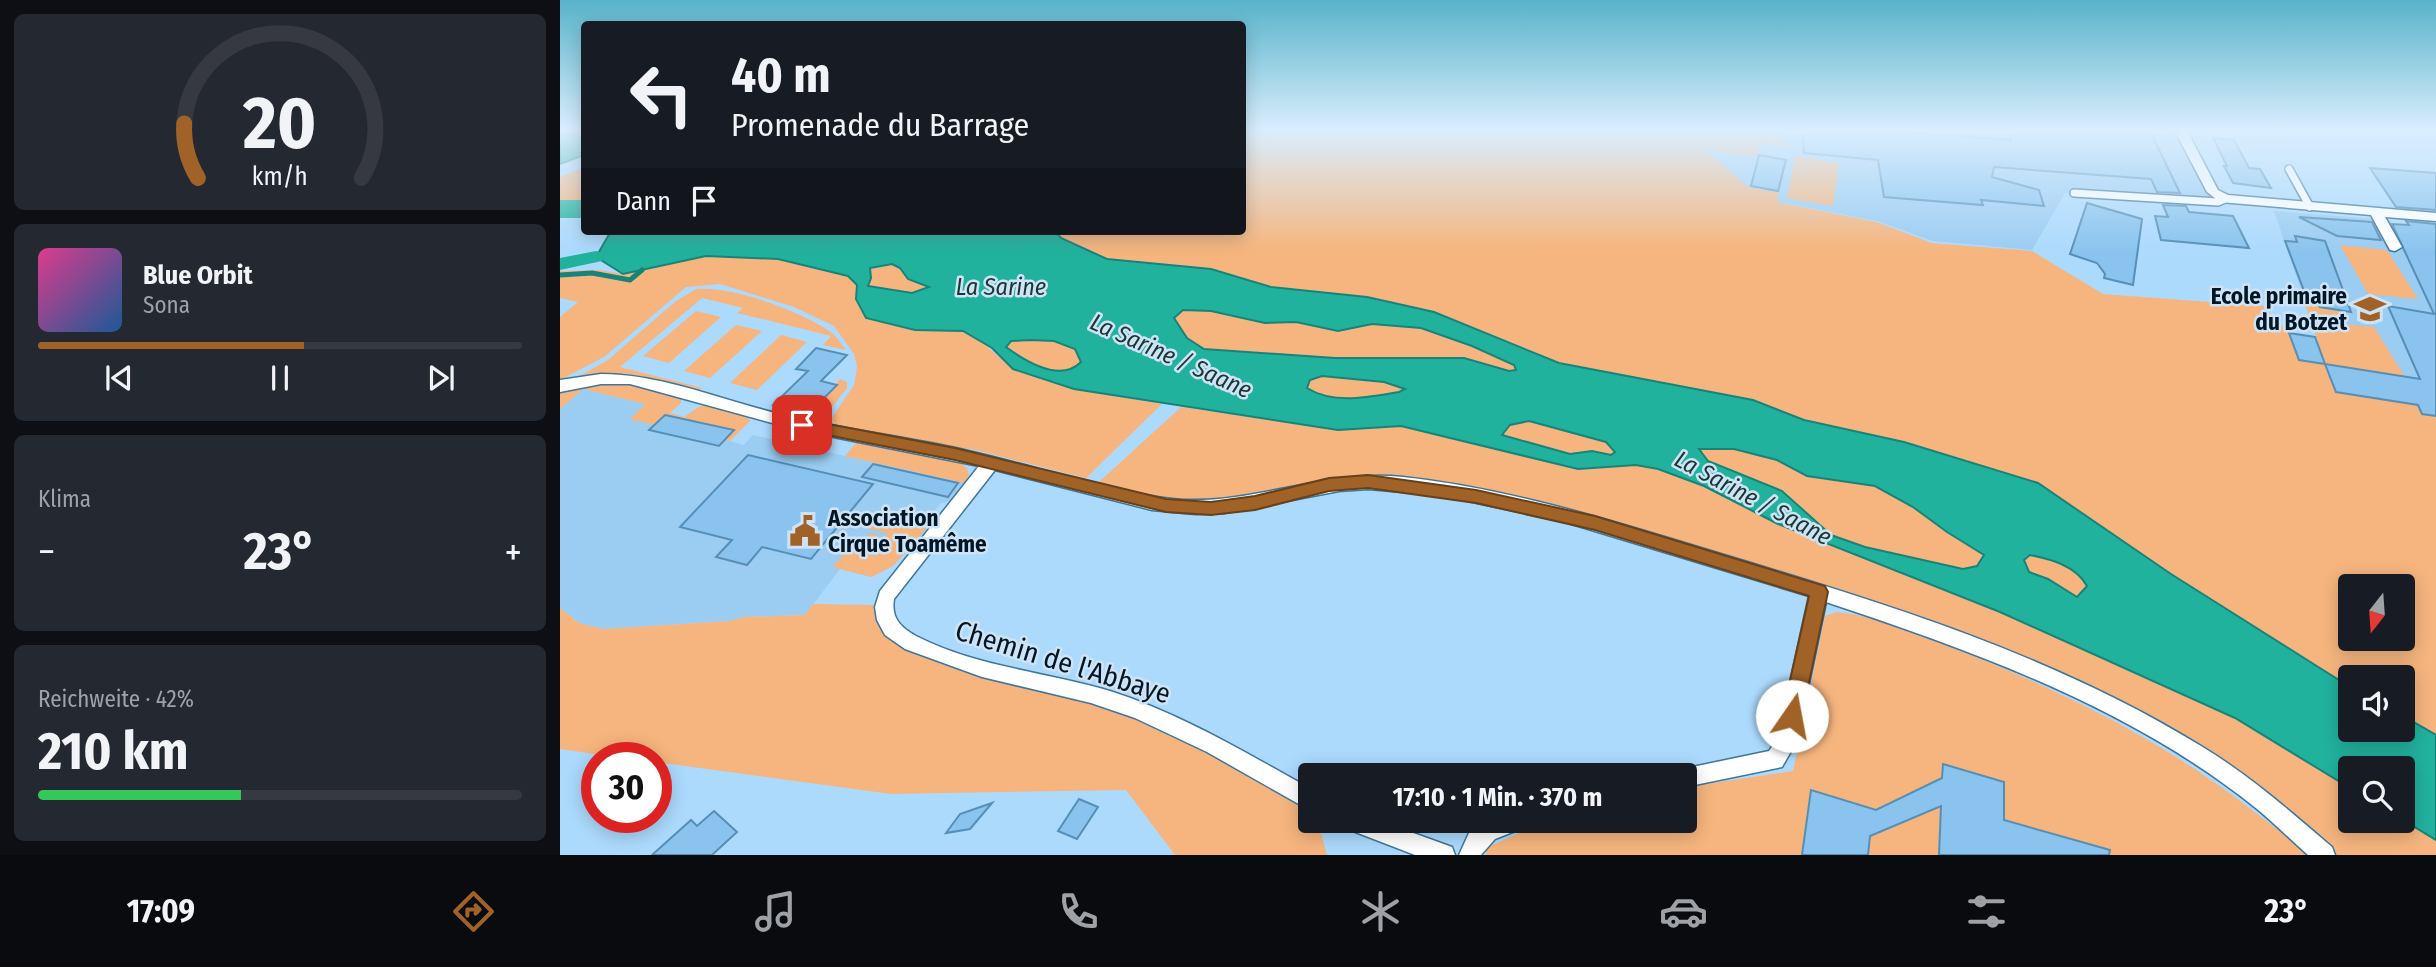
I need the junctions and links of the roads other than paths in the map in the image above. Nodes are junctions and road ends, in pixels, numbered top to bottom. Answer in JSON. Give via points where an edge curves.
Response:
{"nodes":[{"id":1,"x":2202,"y":171,"type":"edge"},
{"id":2,"x":2290,"y":171,"type":"edge"},
{"id":3,"x":2074,"y":193,"type":"dead end"},
{"id":4,"x":2225,"y":199,"type":"junction"},
{"id":5,"x":2310,"y":207,"type":"junction"},
{"id":6,"x":2376,"y":212,"type":"junction"},
{"id":7,"x":2436,"y":217,"type":"edge"},
{"id":8,"x":2395,"y":247,"type":"dead end"},
{"id":9,"x":560,"y":386,"type":"edge"},
{"id":10,"x":991,"y":463,"type":"junction"},
{"id":11,"x":1819,"y":592,"type":"junction"},
{"id":12,"x":1697,"y":775,"type":"edge"},
{"id":13,"x":1298,"y":794,"type":"edge"},
{"id":14,"x":1384,"y":833,"type":"edge"},
{"id":15,"x":1485,"y":833,"type":"edge"},
{"id":16,"x":1444,"y":855,"type":"edge"},
{"id":17,"x":1470,"y":855,"type":"edge"},
{"id":18,"x":2324,"y":855,"type":"edge"}],
"edges":[{"from":1,"to":4,"type":"street","via":[[2213,192]]},
{"from":2,"to":5,"type":"lane"},
{"from":3,"to":4,"type":"lane","via":[[2170,201]]},
{"from":4,"to":5,"type":"street"},
{"from":5,"to":6,"type":"street"},
{"from":6,"to":7,"type":"street"},
{"from":6,"to":8,"type":"street"},
{"from":9,"to":10,"type":"street","via":[[630,379],[820,430]]},
{"from":10,"to":11,"type":"street","via":[[1166,506],[1211,509],[1329,485],[1401,484],[1595,523]]},
{"from":10,"to":13,"type":"street","name":"Chemin de l'Abbaye","via":[[886,596],[885,622],[896,634],[977,669],[1115,701],[1205,739]]},
{"from":11,"to":12,"type":"street","via":[[1787,741],[1775,760]]},
{"from":11,"to":18,"type":"street","via":[[1961,641],[2077,690],[2236,780]]},
{"from":14,"to":16,"type":"street"},
{"from":15,"to":17,"type":"street","via":[[1473,844]]}]}
